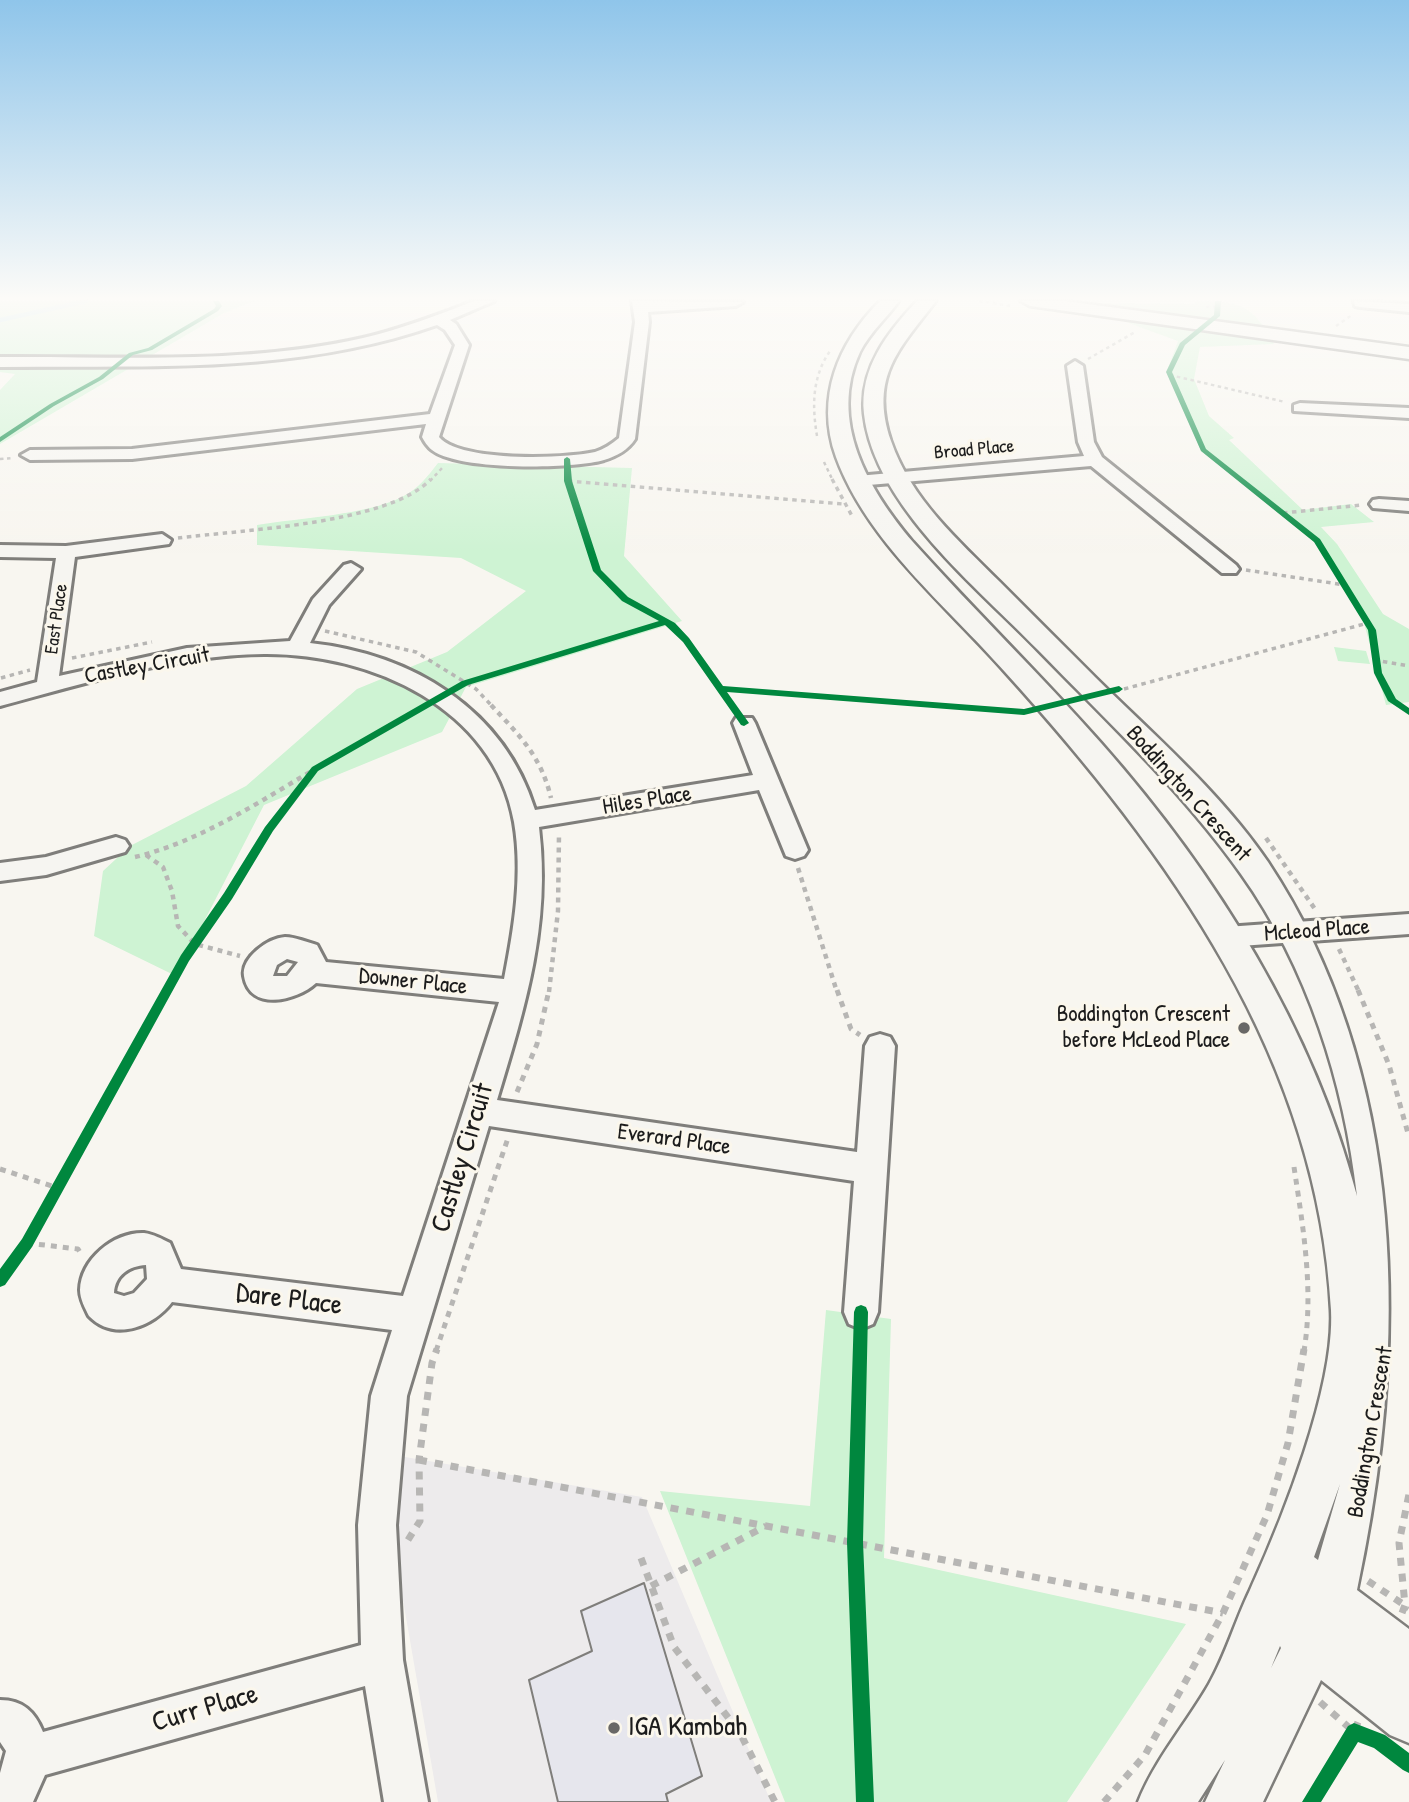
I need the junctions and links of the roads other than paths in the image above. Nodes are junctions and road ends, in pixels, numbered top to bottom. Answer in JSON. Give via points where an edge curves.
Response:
{"nodes":[{"id":1,"x":448,"y":385,"type":"edge"},
{"id":2,"x":634,"y":385,"type":"edge"},
{"id":3,"x":840,"y":385,"type":"edge"},
{"id":4,"x":876,"y":385,"type":"edge"},
{"id":5,"x":1078,"y":385,"type":"edge"},
{"id":6,"x":1300,"y":408,"type":"road end"},
{"id":7,"x":1409,"y":413,"type":"edge"},
{"id":8,"x":437,"y":418,"type":"junction"},
{"id":9,"x":30,"y":455,"type":"dead end"},
{"id":10,"x":1095,"y":460,"type":"junction"},
{"id":11,"x":896,"y":478,"type":"junction"},
{"id":12,"x":858,"y":481,"type":"junction"},
{"id":13,"x":1379,"y":505,"type":"road end"},
{"id":14,"x":1409,"y":506,"type":"edge"},
{"id":15,"x":162,"y":540,"type":"road end"},
{"id":16,"x":0,"y":551,"type":"edge"},
{"id":17,"x":66,"y":552,"type":"junction"},
{"id":18,"x":351,"y":569,"type":"dead end"},
{"id":19,"x":1229,"y":569,"type":"road end"},
{"id":20,"x":297,"y":648,"type":"junction"},
{"id":21,"x":47,"y":685,"type":"junction"},
{"id":22,"x":0,"y":699,"type":"edge"},
{"id":23,"x":744,"y":723,"type":"dead end"},
{"id":24,"x":767,"y":781,"type":"junction"},
{"id":25,"x":527,"y":820,"type":"junction"},
{"id":26,"x":116,"y":846,"type":"road end"},
{"id":27,"x":794,"y":850,"type":"road end"},
{"id":28,"x":0,"y":872,"type":"edge"},
{"id":29,"x":1409,"y":924,"type":"edge"},
{"id":30,"x":1295,"y":932,"type":"junction"},
{"id":31,"x":1226,"y":937,"type":"junction"},
{"id":32,"x":261,"y":961,"type":"road end"},
{"id":33,"x":516,"y":992,"type":"junction"},
{"id":34,"x":880,"y":1046,"type":"road end"},
{"id":35,"x":478,"y":1111,"type":"junction"},
{"id":36,"x":871,"y":1169,"type":"junction"},
{"id":37,"x":164,"y":1284,"type":"junction"},
{"id":38,"x":861,"y":1312,"type":"dead end"},
{"id":39,"x":414,"y":1315,"type":"junction"},
{"id":40,"x":1259,"y":1595,"type":"junction"},
{"id":41,"x":1320,"y":1619,"type":"junction"},
{"id":42,"x":382,"y":1660,"type":"junction"},
{"id":43,"x":1409,"y":1662,"type":"edge"},
{"id":44,"x":0,"y":1721,"type":"edge"},
{"id":45,"x":1388,"y":1726,"type":"edge"},
{"id":46,"x":28,"y":1758,"type":"junction"},
{"id":47,"x":6,"y":1802,"type":"edge"},
{"id":48,"x":406,"y":1802,"type":"edge"},
{"id":49,"x":1166,"y":1802,"type":"edge"},
{"id":50,"x":1233,"y":1802,"type":"edge"}],
"edges":[{"from":1,"to":8,"type":"street"},
{"from":2,"to":8,"type":"street","via":[[627,439],[602,455],[567,459],[454,456],[430,441]]},
{"from":3,"to":12,"type":"street","name":"Boddington Crescent","via":[[842,442]]},
{"from":4,"to":11,"type":"street","name":"Boddington Crescent","via":[[881,449]]},
{"from":5,"to":10,"type":"street","via":[[1086,442]]},
{"from":6,"to":7,"type":"street"},
{"from":8,"to":9,"type":"street","via":[[132,454]]},
{"from":10,"to":11,"type":"street","name":"Broad Place"},
{"from":10,"to":19,"type":"street"},
{"from":11,"to":12,"type":"street","name":"Broad Place"},
{"from":11,"to":30,"type":"street","name":"Boddington Crescent","via":[[932,528],[1108,692],[1254,868]]},
{"from":12,"to":31,"type":"street","name":"Boddington Crescent","via":[[896,538],[1104,764],[1143,813]]},
{"from":13,"to":14,"type":"street"},
{"from":15,"to":17,"type":"street","name":"East Place"},
{"from":16,"to":17,"type":"street","name":"East Place"},
{"from":17,"to":21,"type":"street","name":"East Place"},
{"from":18,"to":20,"type":"street","via":[[320,603]]},
{"from":20,"to":21,"type":"street","name":"Castley Circuit","via":[[212,653]]},
{"from":20,"to":25,"type":"street","name":"Castley Circuit","via":[[342,654],[454,690],[502,754],[519,786]]},
{"from":21,"to":22,"type":"street","name":"Castley Circuit"},
{"from":23,"to":24,"type":"street"},
{"from":24,"to":25,"type":"street","name":"Hiles Place"},
{"from":24,"to":27,"type":"street"},
{"from":25,"to":33,"type":"street","name":"Castley Circuit","via":[[530,896]]},
{"from":26,"to":28,"type":"street","via":[[46,866]]},
{"from":29,"to":30,"type":"street","name":"Mcleod Place"},
{"from":30,"to":31,"type":"street","name":"Mcleod Place"},
{"from":30,"to":41,"type":"street","name":"Boddington Crescent","via":[[1347,1046],[1372,1134],[1386,1230],[1387,1330],[1377,1424],[1354,1531]]},
{"from":31,"to":40,"type":"street","name":"Boddington Crescent","via":[[1312,1109],[1345,1227],[1353,1316],[1349,1362],[1328,1451],[1300,1536]]},
{"from":32,"to":33,"type":"street","name":"Downer Place","via":[[258,981],[278,991],[303,981],[310,971]]},
{"from":33,"to":35,"type":"street","name":"Castley Circuit"},
{"from":34,"to":36,"type":"street"},
{"from":35,"to":36,"type":"street","name":"Everard Place"},
{"from":35,"to":39,"type":"street","name":"Castley Circuit"},
{"from":36,"to":38,"type":"street"},
{"from":37,"to":37,"type":"street","via":[[154,1299],[121,1314],[106,1310],[97,1299],[104,1269],[135,1249],[150,1249],[162,1256],[167,1269]]},
{"from":37,"to":39,"type":"street","name":"Dare Place"},
{"from":39,"to":42,"type":"street","name":"Castley Circuit","via":[[390,1396],[379,1484]]},
{"from":40,"to":41,"type":"street"},
{"from":40,"to":49,"type":"street","name":"Boddington Crescent","via":[[1233,1693]]},
{"from":41,"to":43,"type":"street"},
{"from":41,"to":45,"type":"street"},
{"from":41,"to":50,"type":"street","name":"Boddington Crescent"},
{"from":42,"to":46,"type":"street","name":"Curr Place"},
{"from":42,"to":48,"type":"street","name":"Castley Circuit"},
{"from":44,"to":46,"type":"street","via":[[10,1721],[25,1735]]},
{"from":46,"to":47,"type":"street","via":[[19,1786]]}]}
